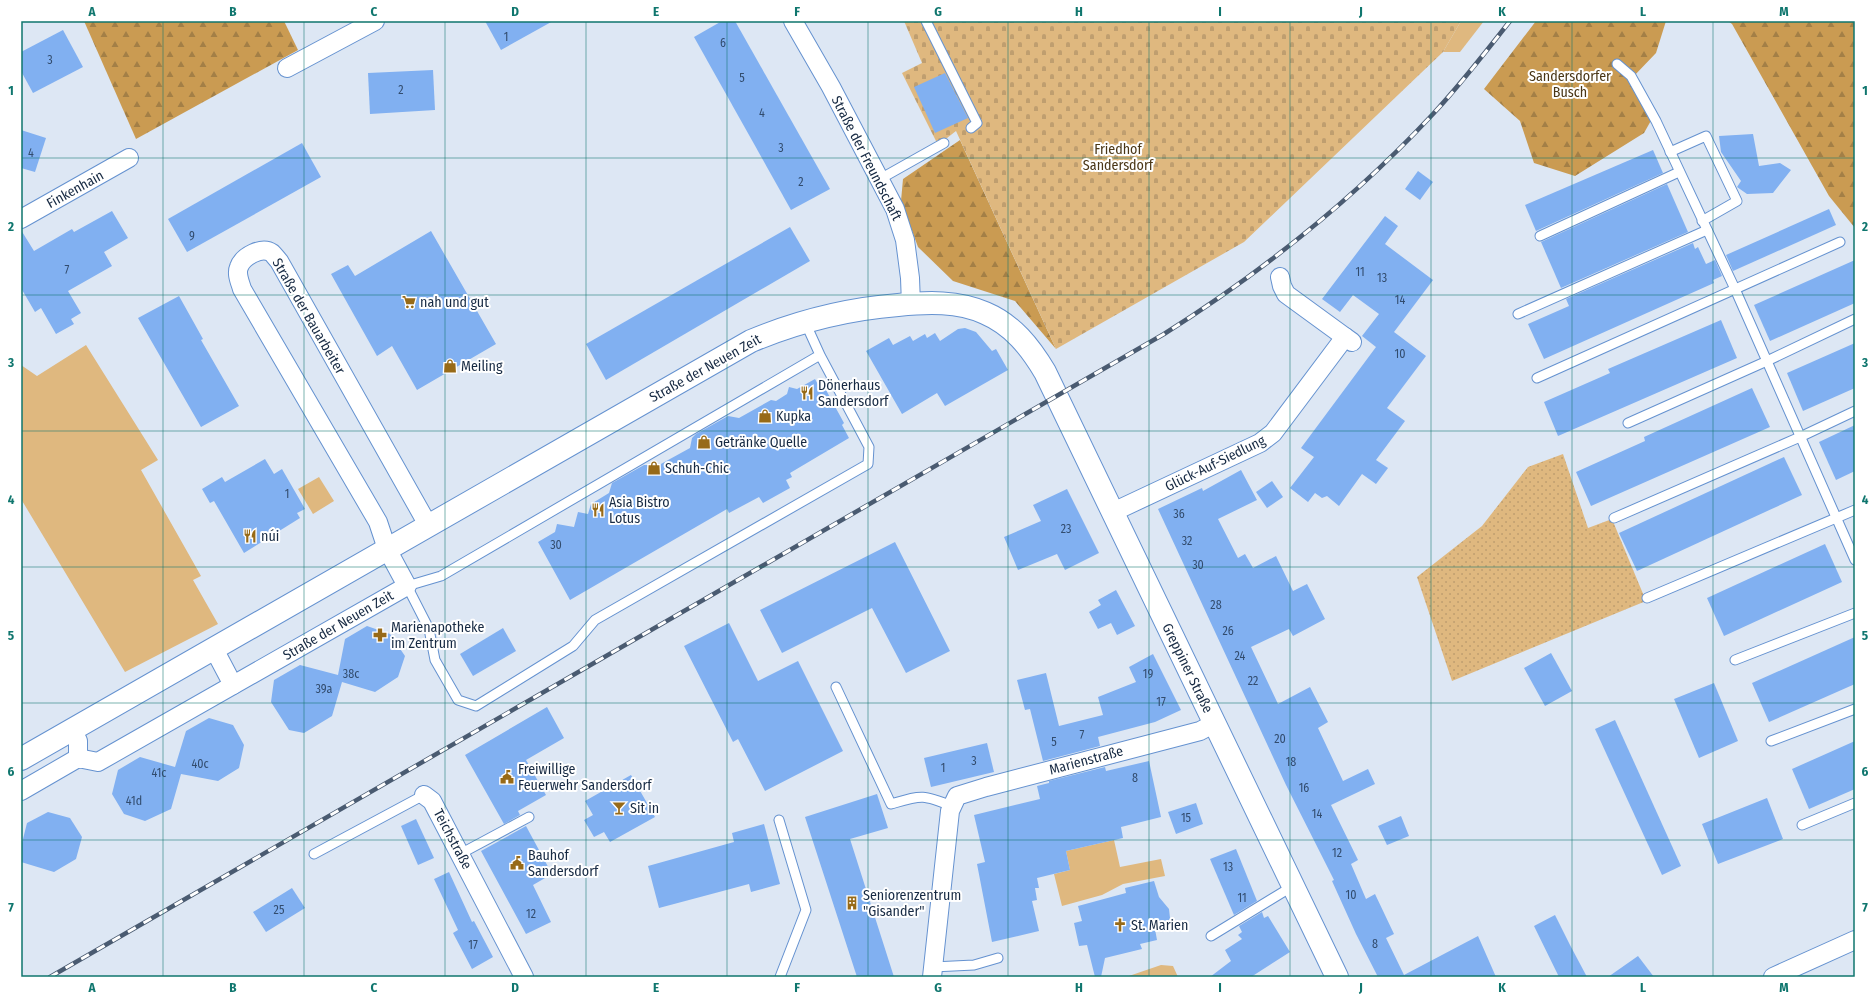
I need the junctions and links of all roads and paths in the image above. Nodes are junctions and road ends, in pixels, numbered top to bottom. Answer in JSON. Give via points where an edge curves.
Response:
{"nodes":[{"id":1,"x":375,"y":21,"type":"edge"},
{"id":2,"x":793,"y":21,"type":"edge"},
{"id":3,"x":926,"y":21,"type":"edge"},
{"id":4,"x":1618,"y":64,"type":"dead end"},
{"id":5,"x":287,"y":68,"type":"dead end"},
{"id":6,"x":971,"y":128,"type":"dead end"},
{"id":7,"x":944,"y":143,"type":"dead end"},
{"id":8,"x":1670,"y":152,"type":"junction"},
{"id":9,"x":129,"y":158,"type":"dead end"},
{"id":10,"x":1679,"y":172,"type":"junction"},
{"id":11,"x":880,"y":179,"type":"junction"},
{"id":12,"x":21,"y":219,"type":"edge"},
{"id":13,"x":1702,"y":221,"type":"junction"},
{"id":14,"x":1707,"y":230,"type":"junction"},
{"id":15,"x":1540,"y":236,"type":"dead end"},
{"id":16,"x":1840,"y":242,"type":"dead end"},
{"id":17,"x":1280,"y":277,"type":"dead end"},
{"id":18,"x":1735,"y":289,"type":"junction"},
{"id":19,"x":911,"y":304,"type":"junction"},
{"id":20,"x":1518,"y":314,"type":"dead end"},
{"id":21,"x":1855,"y":319,"type":"edge"},
{"id":22,"x":804,"y":321,"type":"junction"},
{"id":23,"x":820,"y":355,"type":"junction"},
{"id":24,"x":1038,"y":360,"type":"joint"},
{"id":25,"x":1767,"y":361,"type":"junction"},
{"id":26,"x":1537,"y":378,"type":"dead end"},
{"id":27,"x":1855,"y":411,"type":"edge"},
{"id":28,"x":1628,"y":423,"type":"dead end"},
{"id":29,"x":1800,"y":437,"type":"junction"},
{"id":30,"x":1855,"y":510,"type":"edge"},
{"id":31,"x":1113,"y":512,"type":"junction"},
{"id":32,"x":1614,"y":518,"type":"dead end"},
{"id":33,"x":1836,"y":518,"type":"junction"},
{"id":34,"x":428,"y":525,"type":"junction"},
{"id":35,"x":388,"y":549,"type":"junction"},
{"id":36,"x":1855,"y":560,"type":"edge"},
{"id":37,"x":407,"y":586,"type":"junction"},
{"id":38,"x":1647,"y":598,"type":"dead end"},
{"id":39,"x":1855,"y":613,"type":"edge"},
{"id":40,"x":214,"y":649,"type":"junction"},
{"id":41,"x":1735,"y":660,"type":"dead end"},
{"id":42,"x":233,"y":685,"type":"junction"},
{"id":43,"x":836,"y":688,"type":"dead end"},
{"id":44,"x":1855,"y":709,"type":"edge"},
{"id":45,"x":1215,"y":723,"type":"junction"},
{"id":46,"x":72,"y":729,"type":"junction"},
{"id":47,"x":1771,"y":741,"type":"dead end"},
{"id":48,"x":78,"y":758,"type":"junction"},
{"id":49,"x":21,"y":759,"type":"edge"},
{"id":50,"x":21,"y":791,"type":"edge"},
{"id":51,"x":424,"y":795,"type":"joint"},
{"id":52,"x":954,"y":801,"type":"junction"},
{"id":53,"x":1855,"y":803,"type":"edge"},
{"id":54,"x":529,"y":817,"type":"dead end"},
{"id":55,"x":779,"y":820,"type":"dead end"},
{"id":56,"x":1802,"y":825,"type":"dead end"},
{"id":57,"x":314,"y":854,"type":"dead end"},
{"id":58,"x":460,"y":854,"type":"junction"},
{"id":59,"x":1293,"y":886,"type":"junction"},
{"id":60,"x":1211,"y":936,"type":"dead end"},
{"id":61,"x":1855,"y":940,"type":"edge"},
{"id":62,"x":998,"y":958,"type":"dead end"},
{"id":63,"x":932,"y":972,"type":"edge"},
{"id":64,"x":524,"y":977,"type":"edge"},
{"id":65,"x":780,"y":977,"type":"edge"},
{"id":66,"x":1337,"y":977,"type":"edge"},
{"id":67,"x":1773,"y":977,"type":"edge"}],
"edges":[{"from":1,"to":5,"type":"street"},
{"from":2,"to":11,"type":"street","name":"Straße der Freundschaft"},
{"from":3,"to":6,"type":"lane","via":[[977,123]]},
{"from":4,"to":8,"type":"lane","via":[[1631,76]]},
{"from":7,"to":11,"type":"lane"},
{"from":8,"to":10,"type":"lane"},
{"from":8,"to":13,"type":"lane","via":[[1706,136],[1737,201]]},
{"from":9,"to":12,"type":"street","name":"Finkenhain"},
{"from":10,"to":13,"type":"lane"},
{"from":10,"to":15,"type":"lane"},
{"from":11,"to":19,"type":"street","name":"Straße der Freundschaft","via":[[895,209],[905,240]]},
{"from":13,"to":14,"type":"lane"},
{"from":14,"to":18,"type":"lane"},
{"from":14,"to":20,"type":"lane"},
{"from":16,"to":18,"type":"lane"},
{"from":17,"to":31,"type":"street","name":"Glück-Auf-Siedlung","via":[[1286,294],[1348,340],[1273,433],[1260,443]]},
{"from":18,"to":25,"type":"lane"},
{"from":18,"to":26,"type":"lane"},
{"from":19,"to":22,"type":"street","name":"Straße der Neuen Zeit","via":[[871,307]]},
{"from":19,"to":24,"type":"street","name":"Straße der Neuen Zeit","via":[[951,304],[986,313],[1016,333]]},
{"from":21,"to":25,"type":"lane"},
{"from":22,"to":23,"type":"lane"},
{"from":22,"to":34,"type":"street","name":"Straße der Neuen Zeit","via":[[731,352]]},
{"from":23,"to":37,"type":"lane","via":[[441,576]]},
{"from":23,"to":37,"type":"lane","via":[[869,447],[868,464],[595,620],[573,646],[476,706],[458,700],[436,660],[429,629]]},
{"from":24,"to":31,"type":"street","name":"Greppiner Straße","via":[[1058,396]]},
{"from":25,"to":28,"type":"lane"},
{"from":25,"to":29,"type":"lane"},
{"from":27,"to":29,"type":"lane"},
{"from":29,"to":32,"type":"lane"},
{"from":29,"to":33,"type":"lane"},
{"from":30,"to":33,"type":"lane"},
{"from":31,"to":45,"type":"street","name":"Greppiner Straße"},
{"from":33,"to":36,"type":"lane"},
{"from":33,"to":38,"type":"lane"},
{"from":34,"to":35,"type":"street","name":"Straße der Neuen Zeit"},
{"from":34,"to":35,"type":"street","name":"Straße der Bauarbeiter","via":[[278,261],[272,253],[263,251],[253,254],[243,260],[238,268],[242,288],[378,522]]},
{"from":35,"to":37,"type":"street","name":"Straße der Neuen Zeit"},
{"from":35,"to":40,"type":"street","name":"Straße der Neuen Zeit"},
{"from":37,"to":42,"type":"street","name":"Straße der Neuen Zeit"},
{"from":39,"to":41,"type":"lane"},
{"from":40,"to":42,"type":"street"},
{"from":40,"to":46,"type":"street","name":"Straße der Neuen Zeit"},
{"from":42,"to":48,"type":"street","name":"Straße der Neuen Zeit","via":[[98,762]]},
{"from":43,"to":52,"type":"lane","via":[[891,804],[918,796]]},
{"from":44,"to":47,"type":"lane"},
{"from":45,"to":52,"type":"street","name":"Marienstraße","via":[[1200,731],[986,787]]},
{"from":45,"to":59,"type":"street","name":"Greppiner Straße"},
{"from":46,"to":48,"type":"street","via":[[78,741]]},
{"from":46,"to":49,"type":"street","name":"Straße der Neuen Zeit"},
{"from":48,"to":50,"type":"street"},
{"from":51,"to":57,"type":"lane","name":"Teichstraße"},
{"from":51,"to":58,"type":"street","name":"Teichstraße","via":[[432,801]]},
{"from":52,"to":63,"type":"street","via":[[950,811]]},
{"from":53,"to":56,"type":"lane"},
{"from":54,"to":58,"type":"lane"},
{"from":55,"to":65,"type":"lane","via":[[806,910]]},
{"from":58,"to":64,"type":"street","name":"Teichstraße"},
{"from":59,"to":60,"type":"lane"},
{"from":59,"to":66,"type":"street","name":"Greppiner Straße"},
{"from":61,"to":67,"type":"street"},
{"from":62,"to":63,"type":"lane"}]}
